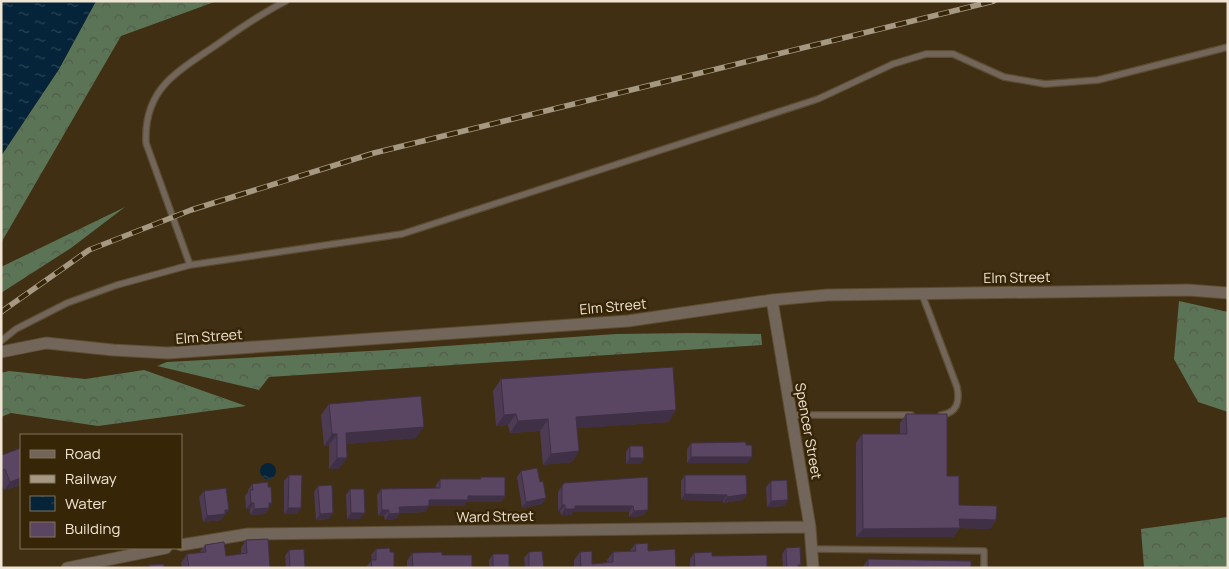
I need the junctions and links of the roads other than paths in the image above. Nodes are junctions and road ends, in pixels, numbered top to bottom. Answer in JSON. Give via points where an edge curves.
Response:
{"nodes":[{"id":1,"x":286,"y":1,"type":"edge"},
{"id":2,"x":1228,"y":47,"type":"edge"},
{"id":3,"x":190,"y":265,"type":"junction"},
{"id":4,"x":922,"y":294,"type":"junction"},
{"id":5,"x":1228,"y":294,"type":"edge"},
{"id":6,"x":772,"y":300,"type":"junction"},
{"id":7,"x":1,"y":341,"type":"edge"},
{"id":8,"x":1,"y":352,"type":"edge"},
{"id":9,"x":791,"y":415,"type":"junction"},
{"id":10,"x":914,"y":415,"type":"edge"},
{"id":11,"x":933,"y":415,"type":"edge"},
{"id":12,"x":810,"y":527,"type":"junction"},
{"id":13,"x":182,"y":545,"type":"edge"},
{"id":14,"x":161,"y":549,"type":"edge"},
{"id":15,"x":812,"y":549,"type":"junction"},
{"id":16,"x":67,"y":568,"type":"edge"},
{"id":17,"x":813,"y":568,"type":"edge"},
{"id":18,"x":984,"y":568,"type":"edge"}],
"edges":[{"from":1,"to":3,"type":"lane","via":[[262,13],[184,68],[165,84],[151,107],[145,124],[146,142]]},
{"from":2,"to":3,"type":"lane","via":[[1098,80],[1045,84],[1004,77],[953,54],[926,54],[893,64],[818,99],[402,234]]},
{"from":3,"to":7,"type":"lane","via":[[67,303],[16,329]]},
{"from":4,"to":5,"type":"street","name":"Elm Street","via":[[1188,290]]},
{"from":4,"to":6,"type":"street","name":"Elm Street","via":[[827,295]]},
{"from":4,"to":11,"type":"lane","via":[[959,397],[957,406],[950,413]]},
{"from":6,"to":8,"type":"street","name":"Elm Street","via":[[628,321],[168,354],[46,343]]},
{"from":6,"to":9,"type":"street","name":"Spencer Street"},
{"from":9,"to":10,"type":"lane"},
{"from":9,"to":12,"type":"street","name":"Spencer Street"},
{"from":12,"to":13,"type":"street","name":"Ward Street","via":[[248,534]]},
{"from":12,"to":15,"type":"street","name":"Spencer Street"},
{"from":14,"to":16,"type":"street"},
{"from":15,"to":17,"type":"street","name":"Spencer Street"},
{"from":15,"to":18,"type":"lane","via":[[984,550]]}]}
